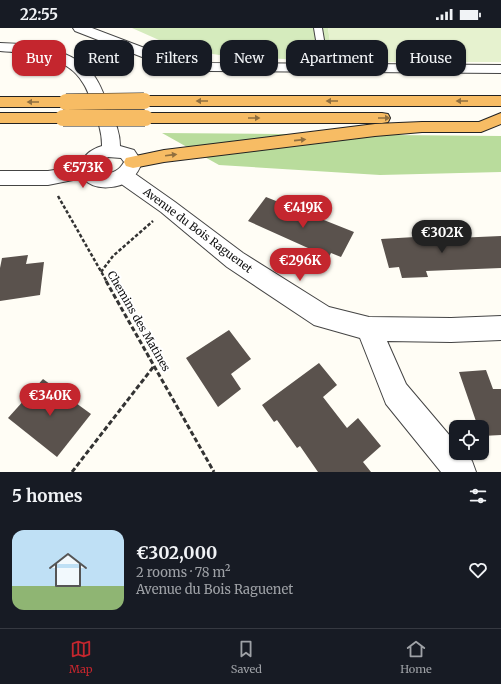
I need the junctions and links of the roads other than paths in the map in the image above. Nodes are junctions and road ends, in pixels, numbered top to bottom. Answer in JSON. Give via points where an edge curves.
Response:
{"nodes":[{"id":1,"x":80,"y":28,"type":"edge"},
{"id":2,"x":318,"y":28,"type":"edge"},
{"id":3,"x":320,"y":40,"type":"edge"},
{"id":4,"x":0,"y":47,"type":"edge"},
{"id":5,"x":286,"y":68,"type":"edge"},
{"id":6,"x":388,"y":69,"type":"edge"},
{"id":7,"x":501,"y":69,"type":"edge"},
{"id":8,"x":501,"y":101,"type":"edge"},
{"id":9,"x":0,"y":102,"type":"edge"},
{"id":10,"x":0,"y":118,"type":"edge"},
{"id":11,"x":501,"y":118,"type":"edge"},
{"id":12,"x":111,"y":151,"type":"junction"},
{"id":13,"x":128,"y":169,"type":"junction"},
{"id":14,"x":88,"y":171,"type":"junction"},
{"id":15,"x":0,"y":178,"type":"edge"},
{"id":16,"x":369,"y":328,"type":"junction"},
{"id":17,"x":501,"y":328,"type":"edge"},
{"id":18,"x":461,"y":472,"type":"edge"}],
"edges":[{"from":1,"to":5,"type":"street","via":[[160,60],[207,67]]},
{"from":2,"to":3,"type":"lane"},
{"from":4,"to":12,"type":"street","via":[[47,52],[75,66],[87,77],[111,131]]},
{"from":6,"to":7,"type":"street"},
{"from":8,"to":9,"type":"highway","one_way":true,"bridge":true},
{"from":10,"to":11,"type":"highway","one_way":true,"bridge":true},
{"from":13,"to":11,"type":"highway","one_way":true,"via":[[164,156],[375,130],[481,127]]},
{"from":12,"to":13,"type":"street","via":[[117,150],[128,154]]},
{"from":12,"to":14,"type":"street","via":[[103,152],[91,160]]},
{"from":13,"to":14,"type":"street","via":[[109,180],[90,175]]},
{"from":13,"to":16,"type":"street","name":"Avenue du Bois Raguenet","via":[[168,207],[235,260],[323,317]]},
{"from":14,"to":15,"type":"street","via":[[48,178]]},
{"from":16,"to":17,"type":"street","name":"Avenue du Bois Raguenet"},
{"from":16,"to":18,"type":"street","via":[[396,394]]}]}
